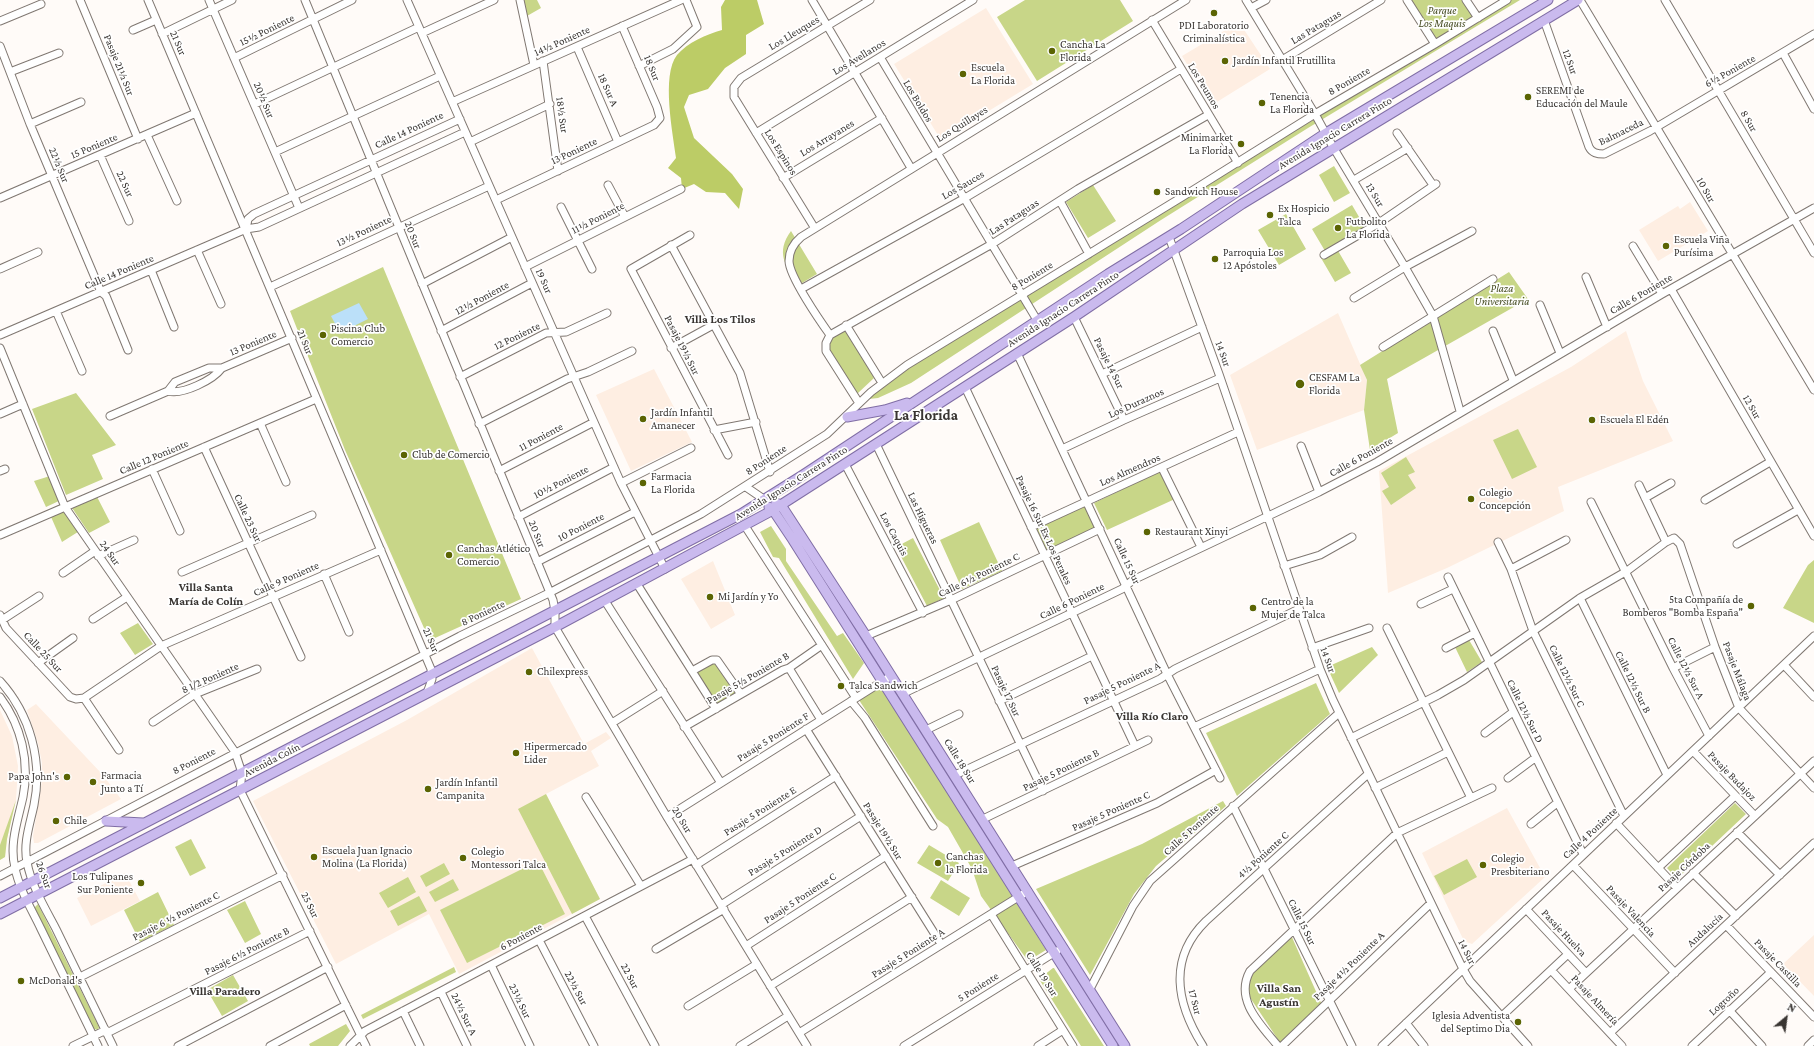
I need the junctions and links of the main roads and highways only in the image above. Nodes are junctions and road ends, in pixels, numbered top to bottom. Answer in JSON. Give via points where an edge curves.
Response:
{"nodes":[{"id":1,"x":1548,"y":0,"type":"edge"},
{"id":2,"x":1579,"y":0,"type":"edge"},
{"id":3,"x":919,"y":398,"type":"junction"},
{"id":4,"x":847,"y":417,"type":"road end"},
{"id":5,"x":763,"y":501,"type":"junction"},
{"id":6,"x":777,"y":508,"type":"junction"},
{"id":7,"x":555,"y":611,"type":"joint"},
{"id":8,"x":555,"y":627,"type":"joint"},
{"id":9,"x":887,"y":678,"type":"junction"},
{"id":10,"x":106,"y":821,"type":"road end"},
{"id":11,"x":148,"y":822,"type":"junction"},
{"id":12,"x":0,"y":898,"type":"edge"},
{"id":13,"x":0,"y":914,"type":"edge"},
{"id":14,"x":1113,"y":1046,"type":"edge"},
{"id":15,"x":1125,"y":1046,"type":"edge"}],
"edges":[{"from":1,"to":3,"type":"main road","name":"Avenida Ignacio Carrera Pinto","via":[[1326,133]]},
{"from":2,"to":6,"type":"main road","name":"Avenida Ignacio Carrera Pinto","via":[[1333,147]]},
{"from":3,"to":4,"type":"main road","via":[[885,410]]},
{"from":3,"to":5,"type":"main road","name":"Avenida Ignacio Carrera Pinto"},
{"from":5,"to":6,"type":"main road"},
{"from":5,"to":7,"type":"main road","name":"Avenida Ignacio Carrera Pinto"},
{"from":6,"to":8,"type":"main road","name":"Avenida Ignacio Carrera Pinto"},
{"from":6,"to":9,"type":"main road","name":"Calle 18 Sur"},
{"from":6,"to":9,"type":"main road","name":"Calle 18 Sur","via":[[866,636]]},
{"from":7,"to":11,"type":"main road","name":"Avenida Colín"},
{"from":8,"to":13,"type":"main road","name":"Avenida Colín"},
{"from":9,"to":14,"type":"main road","name":"Calle 18 Sur","via":[[1018,897]]},
{"from":9,"to":15,"type":"main road","name":"Calle 18 Sur","via":[[902,694],[926,730]]},
{"from":10,"to":11,"type":"main road"},
{"from":11,"to":12,"type":"main road","name":"Avenida Colín"}]}
